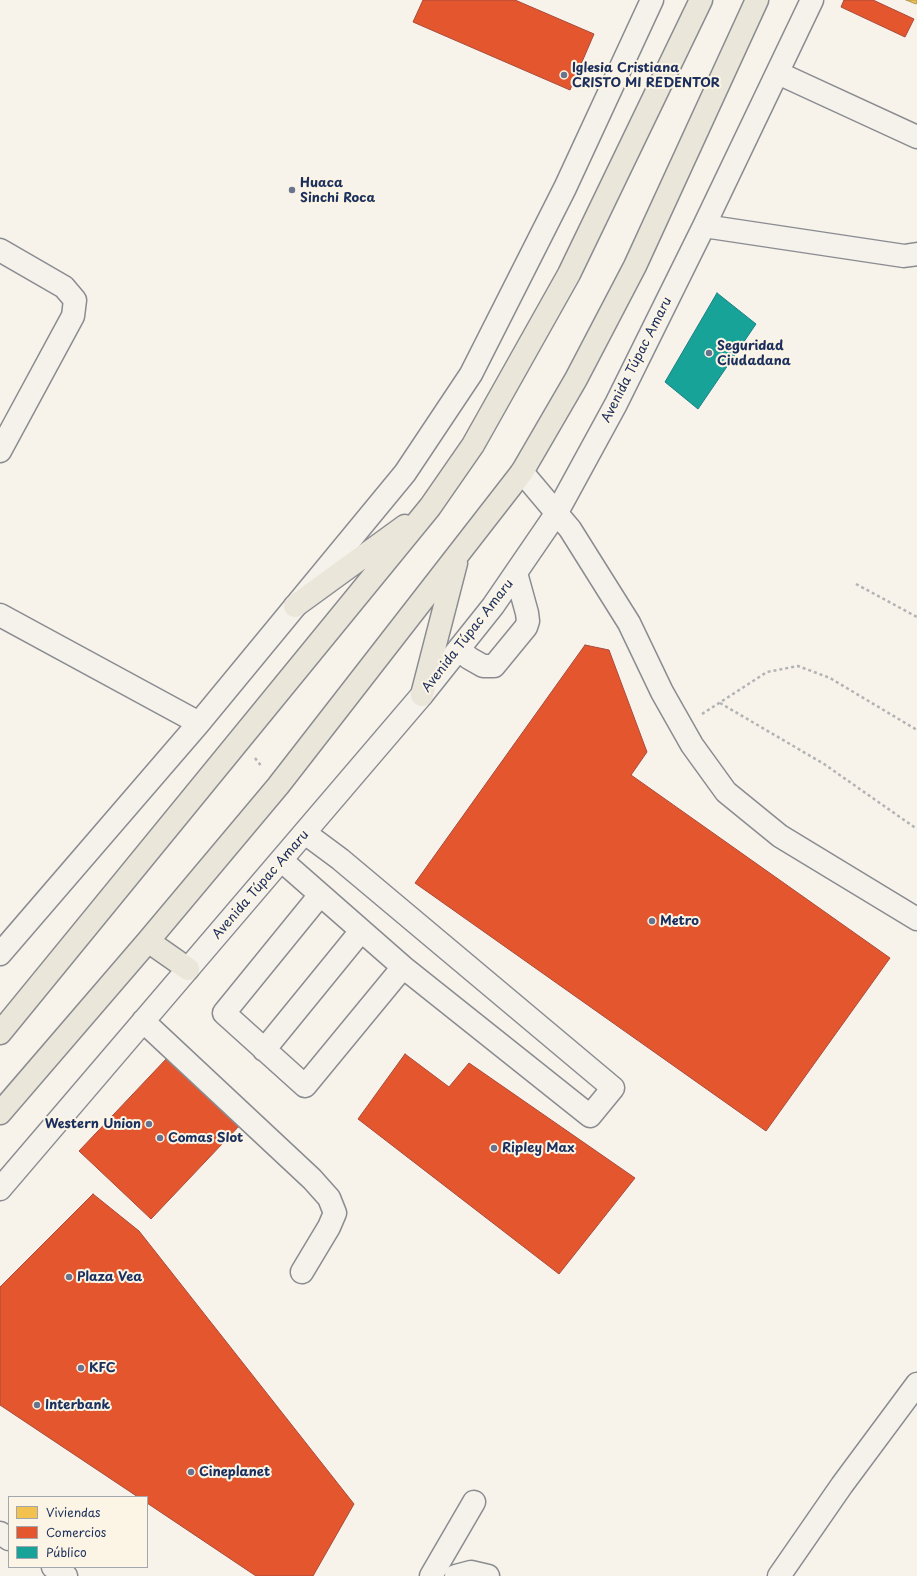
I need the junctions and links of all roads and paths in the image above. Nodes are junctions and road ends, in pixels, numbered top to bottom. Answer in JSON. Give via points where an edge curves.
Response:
{"nodes":[{"id":1,"x":652,"y":0,"type":"edge"},
{"id":2,"x":702,"y":0,"type":"edge"},
{"id":3,"x":757,"y":0,"type":"edge"},
{"id":4,"x":812,"y":0,"type":"edge"},
{"id":5,"x":778,"y":73,"type":"junction"},
{"id":6,"x":917,"y":137,"type":"edge"},
{"id":7,"x":704,"y":226,"type":"junction"},
{"id":8,"x":0,"y":250,"type":"edge"},
{"id":9,"x":917,"y":254,"type":"edge"},
{"id":10,"x":0,"y":451,"type":"edge"},
{"id":11,"x":522,"y":472,"type":"junction"},
{"id":12,"x":430,"y":507,"type":"junction"},
{"id":13,"x":556,"y":514,"type":"junction"},
{"id":14,"x":458,"y":554,"type":"junction"},
{"id":15,"x":516,"y":573,"type":"junction"},
{"id":16,"x":856,"y":584,"type":"dead end"},
{"id":17,"x":294,"y":606,"type":"junction"},
{"id":18,"x":0,"y":615,"type":"edge"},
{"id":19,"x":917,"y":617,"type":"edge"},
{"id":20,"x":459,"y":649,"type":"junction"},
{"id":21,"x":422,"y":695,"type":"junction"},
{"id":22,"x":720,"y":703,"type":"junction"},
{"id":23,"x":199,"y":723,"type":"junction"},
{"id":24,"x":682,"y":728,"type":"junction"},
{"id":25,"x":917,"y":730,"type":"edge"},
{"id":26,"x":240,"y":740,"type":"junction"},
{"id":27,"x":278,"y":786,"type":"junction"},
{"id":28,"x":917,"y":829,"type":"edge"},
{"id":29,"x":305,"y":833,"type":"junction"},
{"id":30,"x":281,"y":860,"type":"junction"},
{"id":31,"x":320,"y":895,"type":"junction"},
{"id":32,"x":917,"y":919,"type":"edge"},
{"id":33,"x":361,"y":931,"type":"junction"},
{"id":34,"x":148,"y":941,"type":"junction"},
{"id":35,"x":0,"y":954,"type":"edge"},
{"id":36,"x":403,"y":966,"type":"junction"},
{"id":37,"x":188,"y":969,"type":"junction"},
{"id":38,"x":143,"y":1021,"type":"junction"},
{"id":39,"x":0,"y":1033,"type":"edge"},
{"id":40,"x":264,"y":1050,"type":"junction"},
{"id":41,"x":0,"y":1113,"type":"edge"},
{"id":42,"x":0,"y":1189,"type":"edge"},
{"id":43,"x":302,"y":1272,"type":"dead end"},
{"id":44,"x":917,"y":1384,"type":"edge"},
{"id":45,"x":474,"y":1502,"type":"dead end"},
{"id":46,"x":54,"y":1568,"type":"edge"},
{"id":47,"x":66,"y":1576,"type":"edge"},
{"id":48,"x":431,"y":1576,"type":"edge"},
{"id":49,"x":456,"y":1576,"type":"edge"},
{"id":50,"x":488,"y":1576,"type":"edge"},
{"id":51,"x":779,"y":1576,"type":"edge"}],
"edges":[{"from":1,"to":17,"type":"street","via":[[565,188],[471,374],[405,473]]},
{"from":2,"to":12,"type":"highway","via":[[570,274],[473,445]]},
{"from":3,"to":11,"type":"highway","via":[[635,266],[576,379]]},
{"from":4,"to":5,"type":"street","name":"Avenida Túpac Amaru"},
{"from":5,"to":6,"type":"street"},
{"from":5,"to":7,"type":"street","name":"Avenida Túpac Amaru"},
{"from":7,"to":9,"type":"street","via":[[904,256]]},
{"from":7,"to":13,"type":"street","name":"Avenida Túpac Amaru","via":[[616,404]]},
{"from":8,"to":10,"type":"street","via":[[64,287],[75,300],[73,316]]},
{"from":11,"to":13,"type":"street"},
{"from":11,"to":14,"type":"highway"},
{"from":12,"to":17,"type":"highway"},
{"from":12,"to":26,"type":"highway"},
{"from":13,"to":15,"type":"street","name":"Avenida Túpac Amaru"},
{"from":13,"to":24,"type":"street","via":[[570,529],[629,623]]},
{"from":14,"to":21,"type":"highway"},
{"from":14,"to":27,"type":"highway"},
{"from":15,"to":20,"type":"street","name":"Avenida Túpac Amaru"},
{"from":15,"to":20,"type":"street","via":[[527,613],[526,627],[494,666],[483,666]]},
{"from":16,"to":19,"type":"path"},
{"from":17,"to":23,"type":"street"},
{"from":18,"to":23,"type":"street"},
{"from":20,"to":21,"type":"street","name":"Avenida Túpac Amaru"},
{"from":21,"to":29,"type":"street","name":"Avenida Túpac Amaru"},
{"from":22,"to":24,"type":"path"},
{"from":22,"to":25,"type":"path","via":[[767,672],[798,666],[830,678]]},
{"from":22,"to":28,"type":"path","via":[[824,764]]},
{"from":23,"to":35,"type":"street"},
{"from":24,"to":32,"type":"street","via":[[726,792],[780,836]]},
{"from":26,"to":27,"type":"path"},
{"from":26,"to":39,"type":"highway"},
{"from":27,"to":34,"type":"highway"},
{"from":29,"to":30,"type":"street","name":"Avenida Túpac Amaru"},
{"from":29,"to":36,"type":"street","via":[[352,869],[613,1088],[590,1116]]},
{"from":30,"to":31,"type":"street"},
{"from":30,"to":37,"type":"street","name":"Avenida Túpac Amaru"},
{"from":31,"to":33,"type":"street"},
{"from":31,"to":40,"type":"street","via":[[224,1013]]},
{"from":33,"to":36,"type":"street"},
{"from":33,"to":40,"type":"street"},
{"from":34,"to":37,"type":"highway"},
{"from":34,"to":41,"type":"highway"},
{"from":36,"to":40,"type":"street","via":[[305,1086]]},
{"from":37,"to":38,"type":"street","name":"Avenida Túpac Amaru"},
{"from":38,"to":42,"type":"street","name":"Avenida Túpac Amaru"},
{"from":38,"to":43,"type":"street","via":[[329,1198],[335,1214]]},
{"from":44,"to":51,"type":"street"},
{"from":45,"to":48,"type":"street"},
{"from":46,"to":47,"type":"street"},
{"from":49,"to":50,"type":"street","via":[[471,1572]]}]}
